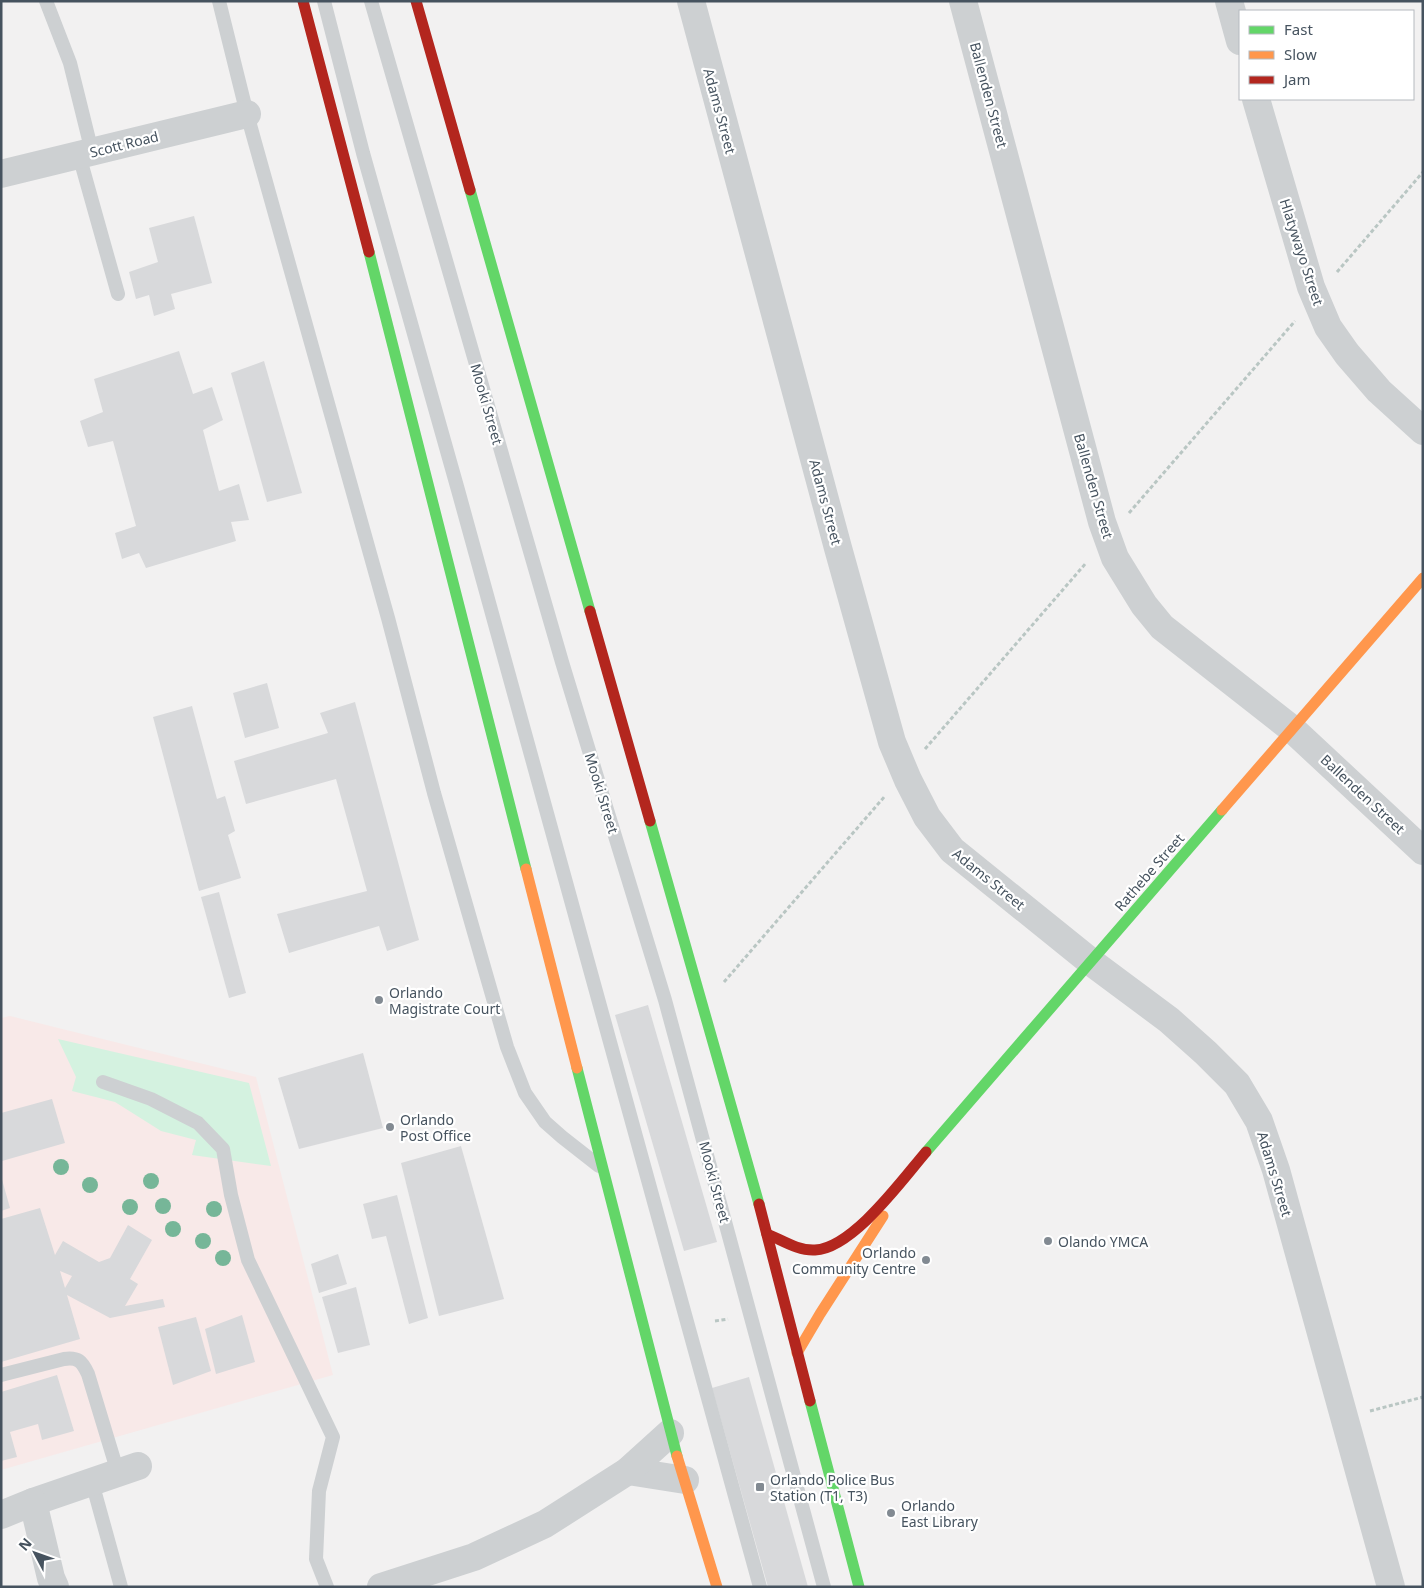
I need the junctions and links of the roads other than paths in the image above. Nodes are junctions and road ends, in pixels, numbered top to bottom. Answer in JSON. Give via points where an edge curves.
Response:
{"nodes":[{"id":1,"x":46,"y":1,"type":"edge"},
{"id":2,"x":219,"y":1,"type":"edge"},
{"id":3,"x":303,"y":1,"type":"edge"},
{"id":4,"x":324,"y":1,"type":"edge"},
{"id":5,"x":371,"y":1,"type":"edge"},
{"id":6,"x":416,"y":1,"type":"edge"},
{"id":7,"x":691,"y":1,"type":"edge"},
{"id":8,"x":963,"y":1,"type":"edge"},
{"id":9,"x":1229,"y":1,"type":"edge"},
{"id":10,"x":1239,"y":37,"type":"edge"},
{"id":11,"x":1256,"y":100,"type":"edge"},
{"id":12,"x":247,"y":114,"type":"junction"},
{"id":13,"x":85,"y":153,"type":"junction"},
{"id":14,"x":1,"y":174,"type":"edge"},
{"id":15,"x":118,"y":294,"type":"dead end"},
{"id":16,"x":1423,"y":431,"type":"edge"},
{"id":17,"x":1423,"y":578,"type":"edge"},
{"id":18,"x":1292,"y":729,"type":"junction"},
{"id":19,"x":1423,"y":851,"type":"edge"},
{"id":20,"x":1091,"y":962,"type":"junction"},
{"id":21,"x":103,"y":1082,"type":"dead end"},
{"id":22,"x":603,"y":1169,"type":"junction"},
{"id":23,"x":897,"y":1185,"type":"junction"},
{"id":24,"x":768,"y":1234,"type":"junction"},
{"id":25,"x":797,"y":1353,"type":"junction"},
{"id":26,"x":1,"y":1374,"type":"edge"},
{"id":27,"x":670,"y":1433,"type":"junction"},
{"id":28,"x":128,"y":1469,"type":"joint"},
{"id":29,"x":628,"y":1471,"type":"junction"},
{"id":30,"x":685,"y":1480,"type":"junction"},
{"id":31,"x":92,"y":1482,"type":"junction"},
{"id":32,"x":33,"y":1502,"type":"junction"},
{"id":33,"x":1,"y":1516,"type":"edge"},
{"id":34,"x":55,"y":1587,"type":"edge"},
{"id":35,"x":121,"y":1587,"type":"edge"},
{"id":36,"x":327,"y":1587,"type":"edge"},
{"id":37,"x":380,"y":1587,"type":"edge"},
{"id":38,"x":717,"y":1587,"type":"edge"},
{"id":39,"x":760,"y":1587,"type":"edge"},
{"id":40,"x":824,"y":1587,"type":"edge"},
{"id":41,"x":858,"y":1587,"type":"edge"},
{"id":42,"x":1391,"y":1587,"type":"edge"}],
"edges":[{"from":1,"to":13,"type":"lane","via":[[70,63]]},
{"from":2,"to":12,"type":"lane"},
{"from":3,"to":22,"type":"main road"},
{"from":4,"to":39,"type":"lane","via":[[363,153]]},
{"from":5,"to":40,"type":"lane","name":"Mooki Street","via":[[556,643],[665,1000]]},
{"from":6,"to":24,"type":"main road"},
{"from":7,"to":20,"type":"street","name":"Adams Street","via":[[892,742],[927,817],[952,850]]},
{"from":8,"to":18,"type":"street","name":"Ballenden Street","via":[[1102,522],[1115,558],[1130,585],[1162,627]]},
{"from":9,"to":10,"type":"street"},
{"from":11,"to":16,"type":"street","name":"Hlatywayo Street","via":[[1311,287],[1328,327],[1379,391]]},
{"from":12,"to":13,"type":"street","name":"Scott Road"},
{"from":12,"to":22,"type":"lane","via":[[507,1048],[525,1093],[545,1122]]},
{"from":13,"to":14,"type":"street","name":"Scott Road"},
{"from":13,"to":15,"type":"lane"},
{"from":17,"to":18,"type":"main road","name":"Rathebe Street"},
{"from":18,"to":19,"type":"street","name":"Ballenden Street"},
{"from":18,"to":20,"type":"main road","name":"Rathebe Street"},
{"from":20,"to":23,"type":"main road","name":"Rathebe Street"},
{"from":20,"to":42,"type":"street","name":"Adams Street","via":[[1169,1020],[1206,1053],[1237,1084],[1259,1121],[1276,1170]]},
{"from":21,"to":36,"type":"lane","via":[[151,1099],[198,1123],[223,1149],[248,1260],[333,1437],[319,1491],[316,1559]]},
{"from":22,"to":27,"type":"main road"},
{"from":23,"to":24,"type":"main road","name":"Rathebe Street","via":[[841,1242],[824,1248],[803,1249]]},
{"from":23,"to":25,"type":"main road","name":"Rathebe Street","via":[[880,1224]]},
{"from":24,"to":25,"type":"main road"},
{"from":25,"to":41,"type":"main road"},
{"from":26,"to":28,"type":"lane","via":[[64,1359],[78,1359],[88,1374]]},
{"from":27,"to":29,"type":"street"},
{"from":27,"to":30,"type":"main road"},
{"from":28,"to":31,"type":"street"},
{"from":29,"to":30,"type":"street"},
{"from":29,"to":37,"type":"street","via":[[545,1524],[474,1557]]},
{"from":30,"to":38,"type":"main road"},
{"from":31,"to":32,"type":"street"},
{"from":31,"to":35,"type":"lane"},
{"from":32,"to":33,"type":"street"},
{"from":32,"to":34,"type":"street"}]}
